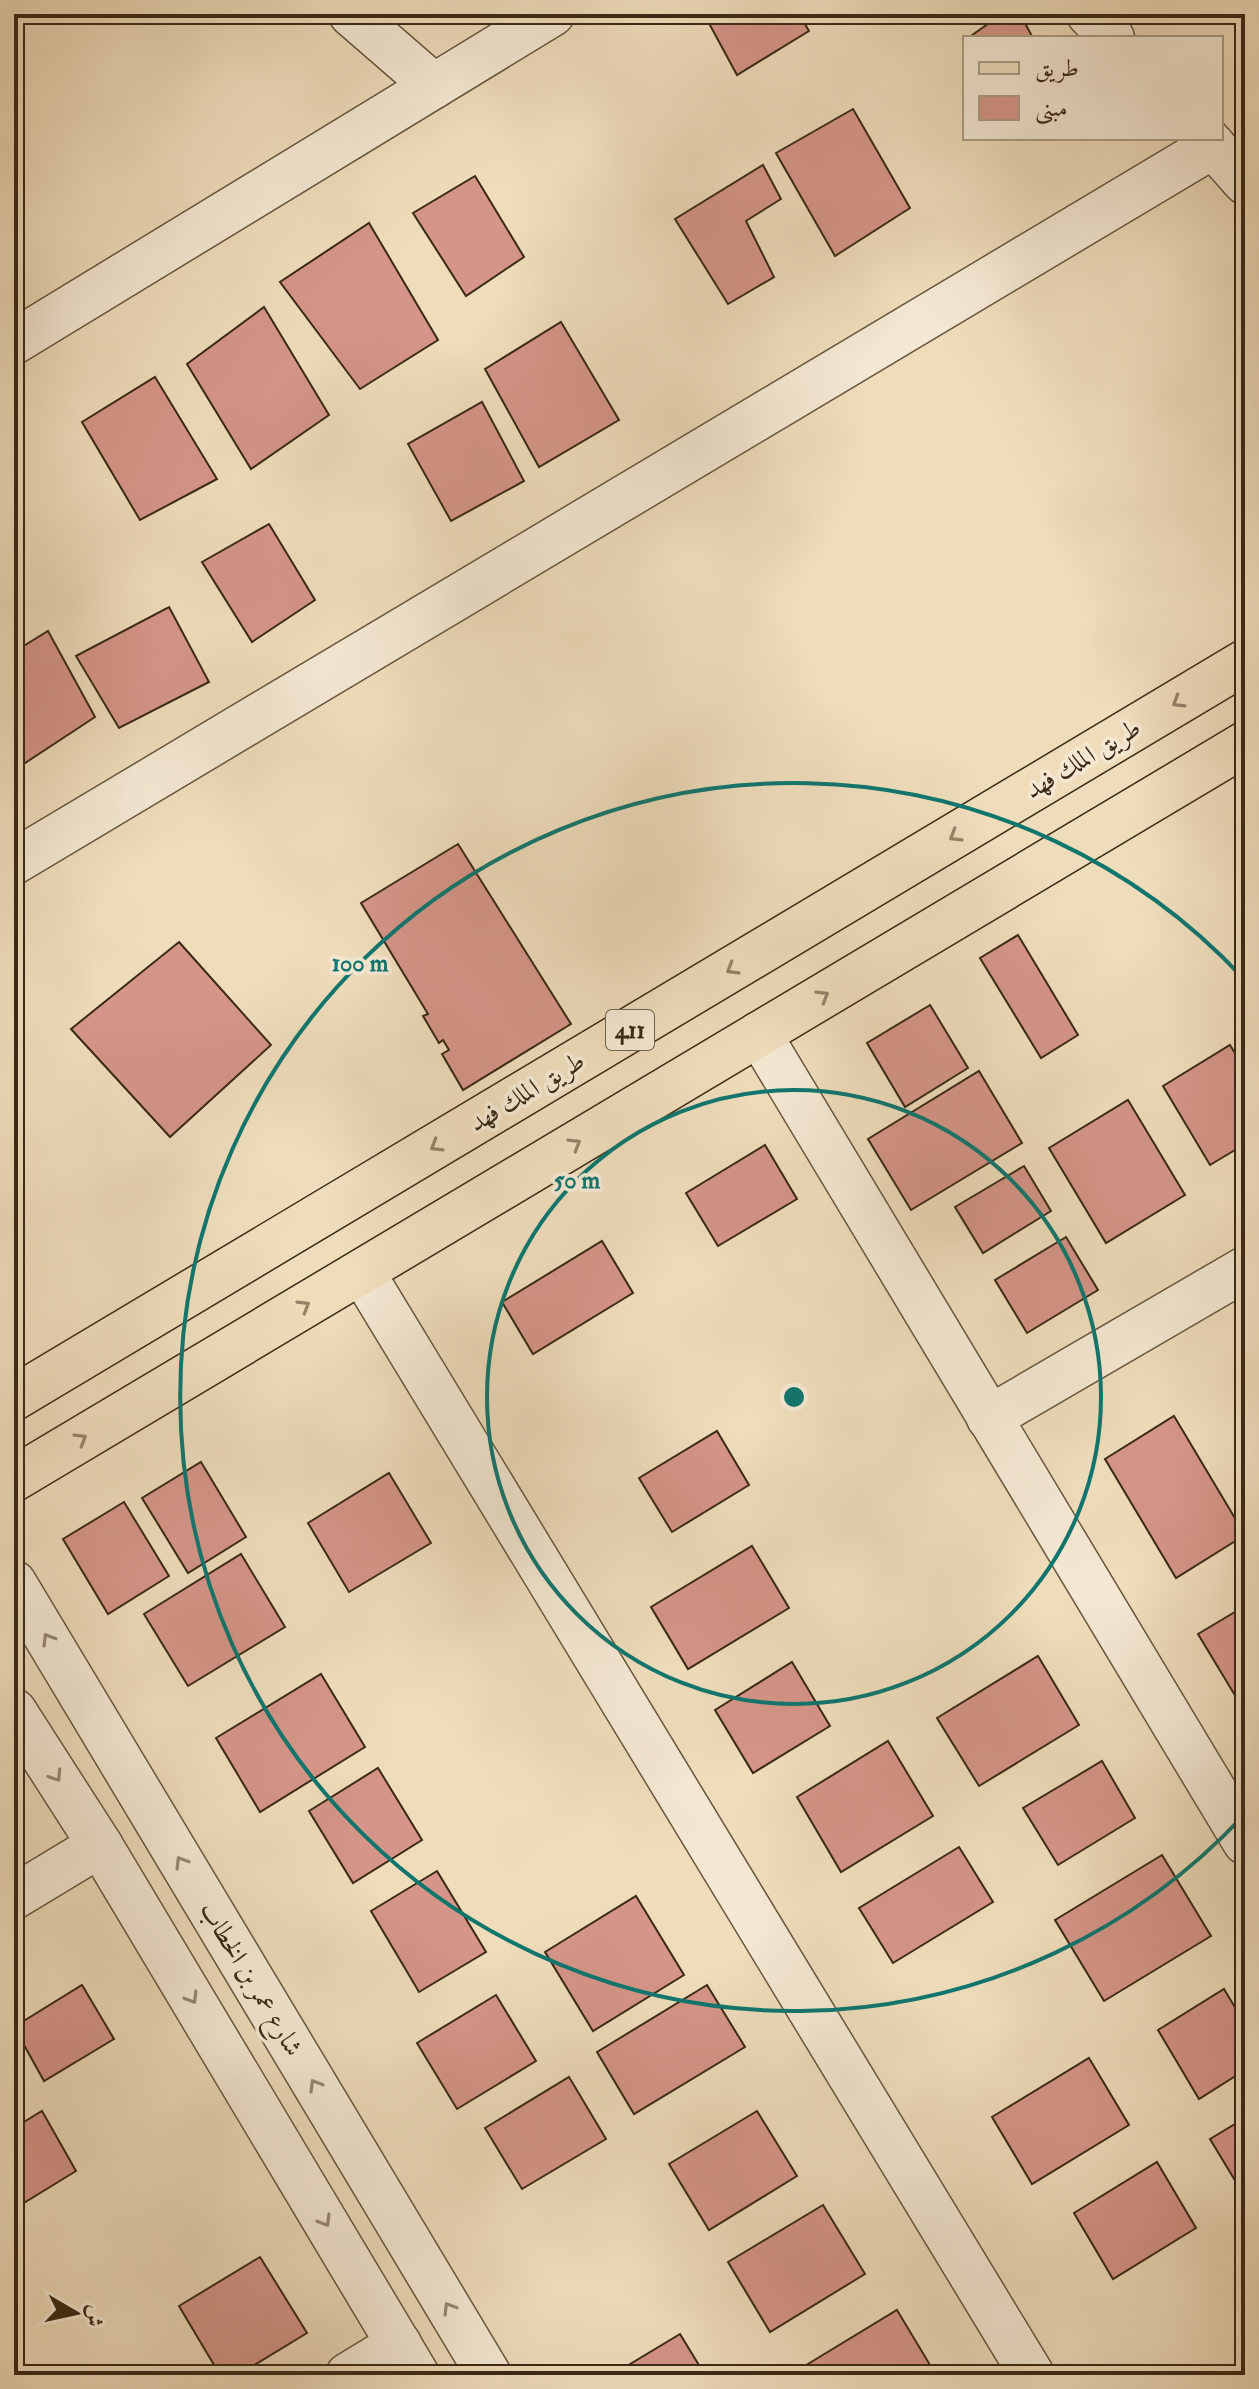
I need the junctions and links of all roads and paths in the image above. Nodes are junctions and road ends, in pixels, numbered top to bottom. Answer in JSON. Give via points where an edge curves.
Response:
{"nodes":[{"id":1,"x":351,"y":14,"type":"edge"},
{"id":2,"x":552,"y":14,"type":"edge"},
{"id":3,"x":1089,"y":14,"type":"edge"},
{"id":4,"x":1110,"y":36,"type":"edge"},
{"id":5,"x":434,"y":86,"type":"junction"},
{"id":6,"x":1209,"y":142,"type":"edge"},
{"id":7,"x":1245,"y":182,"type":"edge"},
{"id":8,"x":14,"y":342,"type":"edge"},
{"id":9,"x":1245,"y":662,"type":"edge"},
{"id":10,"x":1245,"y":744,"type":"edge"},
{"id":11,"x":14,"y":862,"type":"edge"},
{"id":12,"x":759,"y":1034,"type":"junction"},
{"id":13,"x":1245,"y":1269,"type":"edge"},
{"id":14,"x":362,"y":1272,"type":"junction"},
{"id":15,"x":14,"y":1398,"type":"edge"},
{"id":16,"x":989,"y":1418,"type":"junction"},
{"id":17,"x":14,"y":1479,"type":"edge"},
{"id":18,"x":14,"y":1583,"type":"edge"},
{"id":19,"x":14,"y":1711,"type":"edge"},
{"id":20,"x":1241,"y":1825,"type":"edge"},
{"id":21,"x":100,"y":1845,"type":"junction"},
{"id":22,"x":14,"y":1897,"type":"edge"},
{"id":23,"x":408,"y":2360,"type":"edge"},
{"id":24,"x":348,"y":2375,"type":"edge"},
{"id":25,"x":489,"y":2375,"type":"edge"},
{"id":26,"x":1032,"y":2375,"type":"edge"}],
"edges":[{"from":1,"to":5,"type":"street"},
{"from":2,"to":5,"type":"street"},
{"from":3,"to":4,"type":"street"},
{"from":5,"to":8,"type":"street"},
{"from":6,"to":7,"type":"street"},
{"from":6,"to":11,"type":"street"},
{"from":9,"to":15,"type":"main road","name":"طريق الملك فهد","number":"411","one_way":true},
{"from":12,"to":10,"type":"main road","one_way":true},
{"from":14,"to":12,"type":"main road","one_way":true},
{"from":12,"to":16,"type":"street"},
{"from":13,"to":16,"type":"street"},
{"from":17,"to":14,"type":"main road","one_way":true},
{"from":14,"to":26,"type":"street"},
{"from":16,"to":20,"type":"street"},
{"from":25,"to":18,"type":"street","name":"شارع عمر بن الخطاب","one_way":true},
{"from":19,"to":21,"type":"street","one_way":true},
{"from":21,"to":22,"type":"street"},
{"from":21,"to":23,"type":"street","one_way":true},
{"from":23,"to":24,"type":"street"}]}
